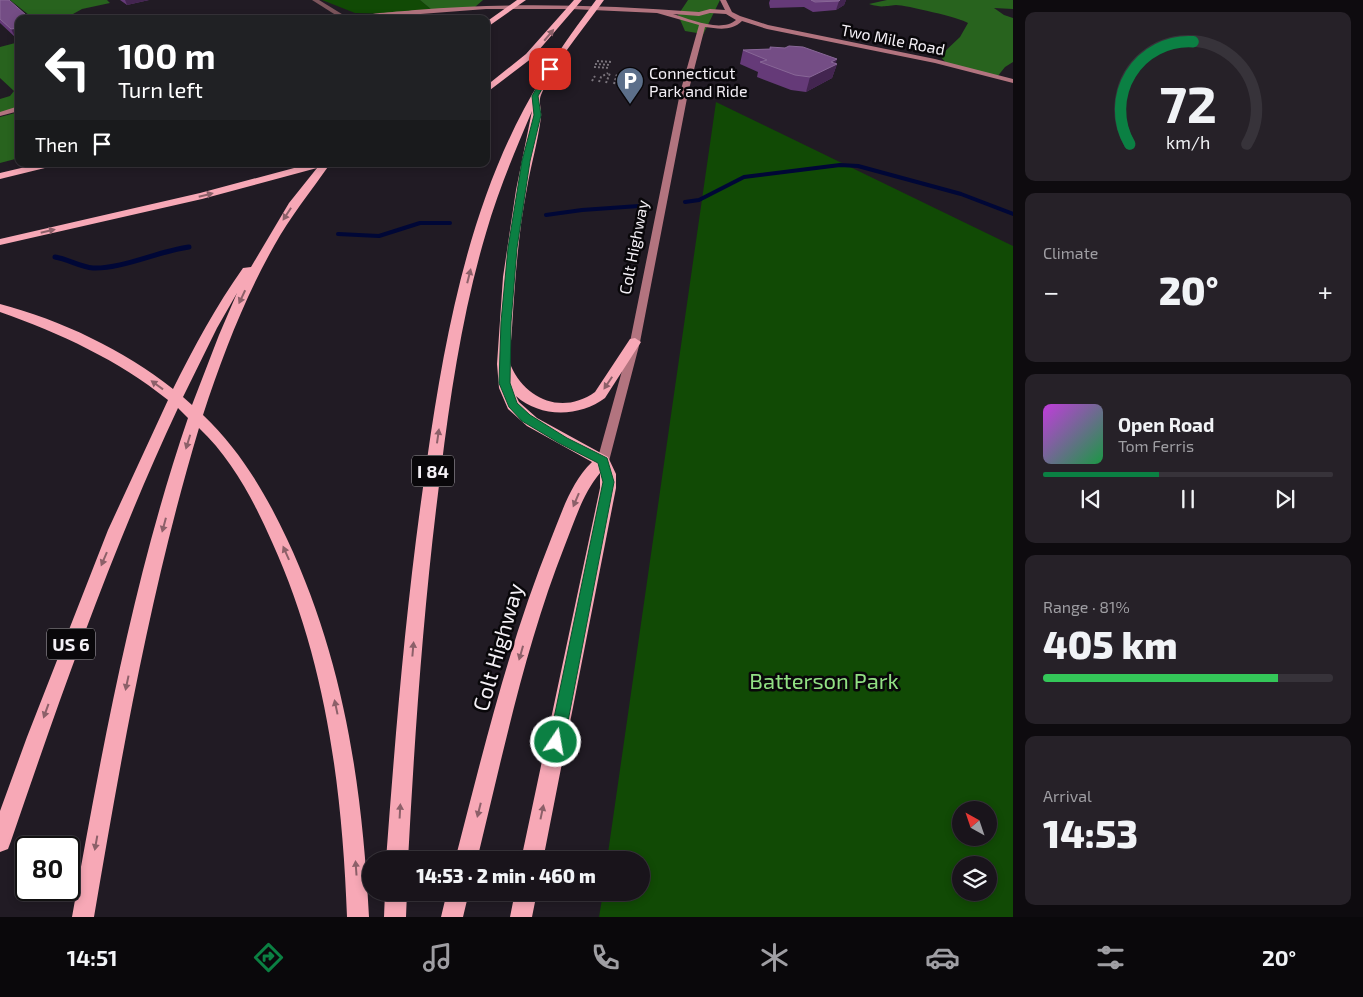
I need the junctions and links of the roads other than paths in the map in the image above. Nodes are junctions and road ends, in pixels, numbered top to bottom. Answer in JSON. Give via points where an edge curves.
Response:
{"nodes":[{"id":1,"x":315,"y":0,"type":"edge"},
{"id":2,"x":511,"y":0,"type":"edge"},
{"id":3,"x":522,"y":0,"type":"edge"},
{"id":4,"x":578,"y":0,"type":"edge"},
{"id":5,"x":600,"y":0,"type":"edge"},
{"id":6,"x":722,"y":0,"type":"edge"},
{"id":7,"x":710,"y":11,"type":"junction"},
{"id":8,"x":660,"y":12,"type":"junction"},
{"id":9,"x":730,"y":13,"type":"junction"},
{"id":10,"x":699,"y":14,"type":"junction"},
{"id":11,"x":340,"y":15,"type":"edge"},
{"id":12,"x":389,"y":15,"type":"edge"},
{"id":13,"x":488,"y":15,"type":"edge"},
{"id":14,"x":739,"y":18,"type":"junction"},
{"id":15,"x":490,"y":23,"type":"edge"},
{"id":16,"x":701,"y":23,"type":"junction"},
{"id":17,"x":717,"y":27,"type":"junction"},
{"id":18,"x":731,"y":27,"type":"junction"},
{"id":19,"x":767,"y":27,"type":"junction"},
{"id":20,"x":700,"y":41,"type":"junction"},
{"id":21,"x":1013,"y":81,"type":"edge"},
{"id":22,"x":490,"y":87,"type":"edge"},
{"id":23,"x":535,"y":96,"type":"junction"},
{"id":24,"x":15,"y":109,"type":"edge"},
{"id":25,"x":0,"y":114,"type":"edge"},
{"id":26,"x":37,"y":167,"type":"edge"},
{"id":27,"x":309,"y":167,"type":"edge"},
{"id":28,"x":322,"y":167,"type":"edge"},
{"id":29,"x":0,"y":176,"type":"edge"},
{"id":30,"x":272,"y":238,"type":"junction"},
{"id":31,"x":0,"y":242,"type":"edge"},
{"id":32,"x":0,"y":308,"type":"edge"},
{"id":33,"x":635,"y":342,"type":"junction"},
{"id":34,"x":504,"y":364,"type":"junction"},
{"id":35,"x":603,"y":461,"type":"junction"},
{"id":36,"x":0,"y":841,"type":"edge"},
{"id":37,"x":398,"y":851,"type":"edge"},
{"id":38,"x":468,"y":851,"type":"edge"},
{"id":39,"x":534,"y":851,"type":"edge"},
{"id":40,"x":396,"y":901,"type":"edge"},
{"id":41,"x":456,"y":901,"type":"edge"},
{"id":42,"x":524,"y":901,"type":"edge"},
{"id":43,"x":83,"y":917,"type":"edge"},
{"id":44,"x":358,"y":917,"type":"edge"},
{"id":45,"x":395,"y":917,"type":"edge"},
{"id":46,"x":452,"y":917,"type":"edge"},
{"id":47,"x":521,"y":917,"type":"edge"}],
"edges":[{"from":1,"to":11,"type":"street"},
{"from":2,"to":13,"type":"highway"},
{"from":3,"to":15,"type":"highway"},
{"from":22,"to":4,"type":"highway","one_way":true,"via":[[529,56]]},
{"from":5,"to":23,"type":"highway","number":"I 84","via":[[564,47]]},
{"from":6,"to":7,"type":"main road"},
{"from":6,"to":9,"type":"main road"},
{"from":7,"to":9,"type":"main road"},
{"from":7,"to":10,"type":"main road"},
{"from":8,"to":10,"type":"main road"},
{"from":8,"to":12,"type":"main road","via":[[531,6],[475,7]]},
{"from":8,"to":16,"type":"main road","name":"Two Mile Road"},
{"from":9,"to":14,"type":"main road","name":"Two Mile Road"},
{"from":10,"to":16,"type":"main road","name":"Colt Highway","via":[[696,16]]},
{"from":14,"to":18,"type":"main road","via":[[739,23]]},
{"from":14,"to":19,"type":"main road","name":"Two Mile Road"},
{"from":16,"to":17,"type":"main road","name":"Two Mile Road"},
{"from":16,"to":20,"type":"main road","name":"Colt Highway"},
{"from":17,"to":18,"type":"main road","name":"Two Mile Road"},
{"from":17,"to":20,"type":"main road"},
{"from":18,"to":19,"type":"main road","name":"Two Mile Road"},
{"from":19,"to":21,"type":"main road","name":"Two Mile Road","via":[[935,61]]},
{"from":20,"to":33,"type":"main road","name":"Colt Highway","via":[[684,93]]},
{"from":23,"to":34,"type":"highway","via":[[537,115],[512,248]]},
{"from":37,"to":23,"type":"highway","number":"I 84","one_way":true,"via":[[420,576],[450,361],[468,278],[488,210],[507,156]]},
{"from":24,"to":25,"type":"main road"},
{"from":26,"to":29,"type":"highway"},
{"from":31,"to":27,"type":"highway","one_way":true,"via":[[202,196]]},
{"from":28,"to":30,"type":"highway","one_way":true},
{"from":30,"to":36,"type":"highway","number":"US 6","one_way":true,"via":[[222,306],[151,450],[79,623]]},
{"from":30,"to":43,"type":"highway","one_way":true,"via":[[234,315],[208,379],[177,478],[135,644]]},
{"from":44,"to":32,"type":"highway","one_way":true,"via":[[348,768],[334,696],[312,618],[297,579],[255,492],[207,427],[145,376],[77,337]]},
{"from":33,"to":34,"type":"highway","one_way":true,"via":[[600,395],[579,405],[551,406],[530,399],[516,386]]},
{"from":33,"to":35,"type":"main road","name":"Colt Highway"},
{"from":34,"to":35,"type":"highway","via":[[507,394],[521,413],[539,427]]},
{"from":35,"to":38,"type":"highway","name":"Colt Highway","one_way":true,"via":[[583,482],[534,606]]},
{"from":39,"to":35,"type":"highway","name":"Colt Highway","one_way":true,"via":[[608,488],[608,474]]},
{"from":40,"to":45,"type":"highway"},
{"from":41,"to":46,"type":"highway"},
{"from":42,"to":47,"type":"highway"}]}
